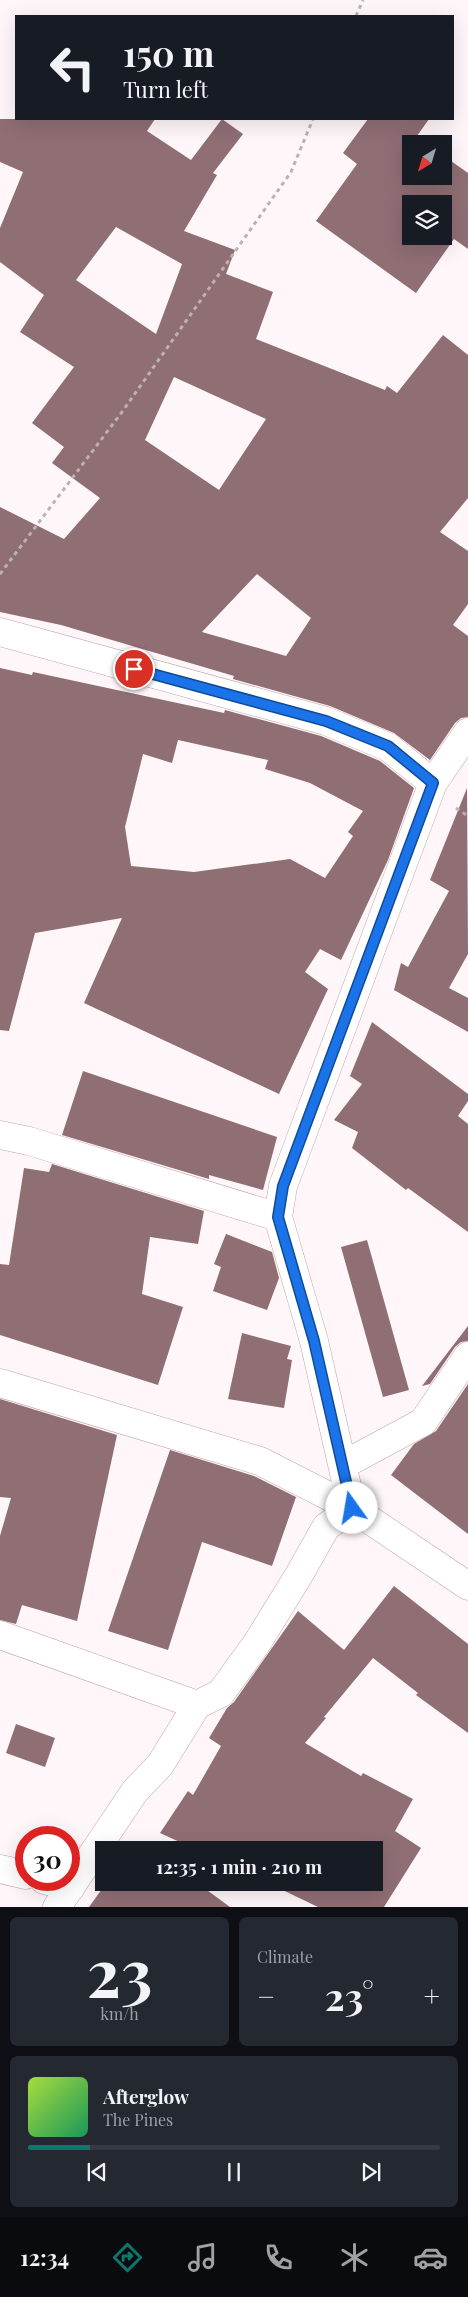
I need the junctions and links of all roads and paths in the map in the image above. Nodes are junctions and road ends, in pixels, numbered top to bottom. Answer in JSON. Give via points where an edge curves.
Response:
{"nodes":[{"id":1,"x":363,"y":0,"type":"edge"},
{"id":2,"x":356,"y":15,"type":"edge"},
{"id":3,"x":313,"y":120,"type":"edge"},
{"id":4,"x":0,"y":574,"type":"edge"},
{"id":5,"x":0,"y":632,"type":"edge"},
{"id":6,"x":468,"y":732,"type":"edge"},
{"id":7,"x":433,"y":783,"type":"junction"},
{"id":8,"x":0,"y":1135,"type":"edge"},
{"id":9,"x":278,"y":1217,"type":"junction"},
{"id":10,"x":468,"y":1356,"type":"edge"},
{"id":11,"x":0,"y":1383,"type":"edge"},
{"id":12,"x":343,"y":1465,"type":"junction"},
{"id":13,"x":352,"y":1508,"type":"junction"},
{"id":14,"x":468,"y":1586,"type":"edge"},
{"id":15,"x":0,"y":1635,"type":"edge"},
{"id":16,"x":196,"y":1705,"type":"junction"},
{"id":17,"x":0,"y":1869,"type":"edge"},
{"id":18,"x":15,"y":1873,"type":"edge"},
{"id":19,"x":64,"y":1897,"type":"edge"}],
"edges":[{"from":1,"to":2,"type":"path"},
{"from":3,"to":4,"type":"path","via":[[291,172],[122,412]]},
{"from":5,"to":7,"type":"street","via":[[326,721],[388,746]]},
{"from":6,"to":7,"type":"street"},
{"from":7,"to":9,"type":"street","via":[[283,1186]]},
{"from":8,"to":9,"type":"street"},
{"from":9,"to":12,"type":"street","via":[[314,1341]]},
{"from":10,"to":12,"type":"street","via":[[423,1422]]},
{"from":11,"to":13,"type":"street","via":[[260,1460]]},
{"from":12,"to":13,"type":"street"},
{"from":13,"to":14,"type":"street"},
{"from":13,"to":16,"type":"street","via":[[326,1527],[257,1643],[221,1693]]},
{"from":15,"to":16,"type":"street"},
{"from":16,"to":19,"type":"street","via":[[160,1766],[135,1791]]},
{"from":17,"to":18,"type":"street"}]}
